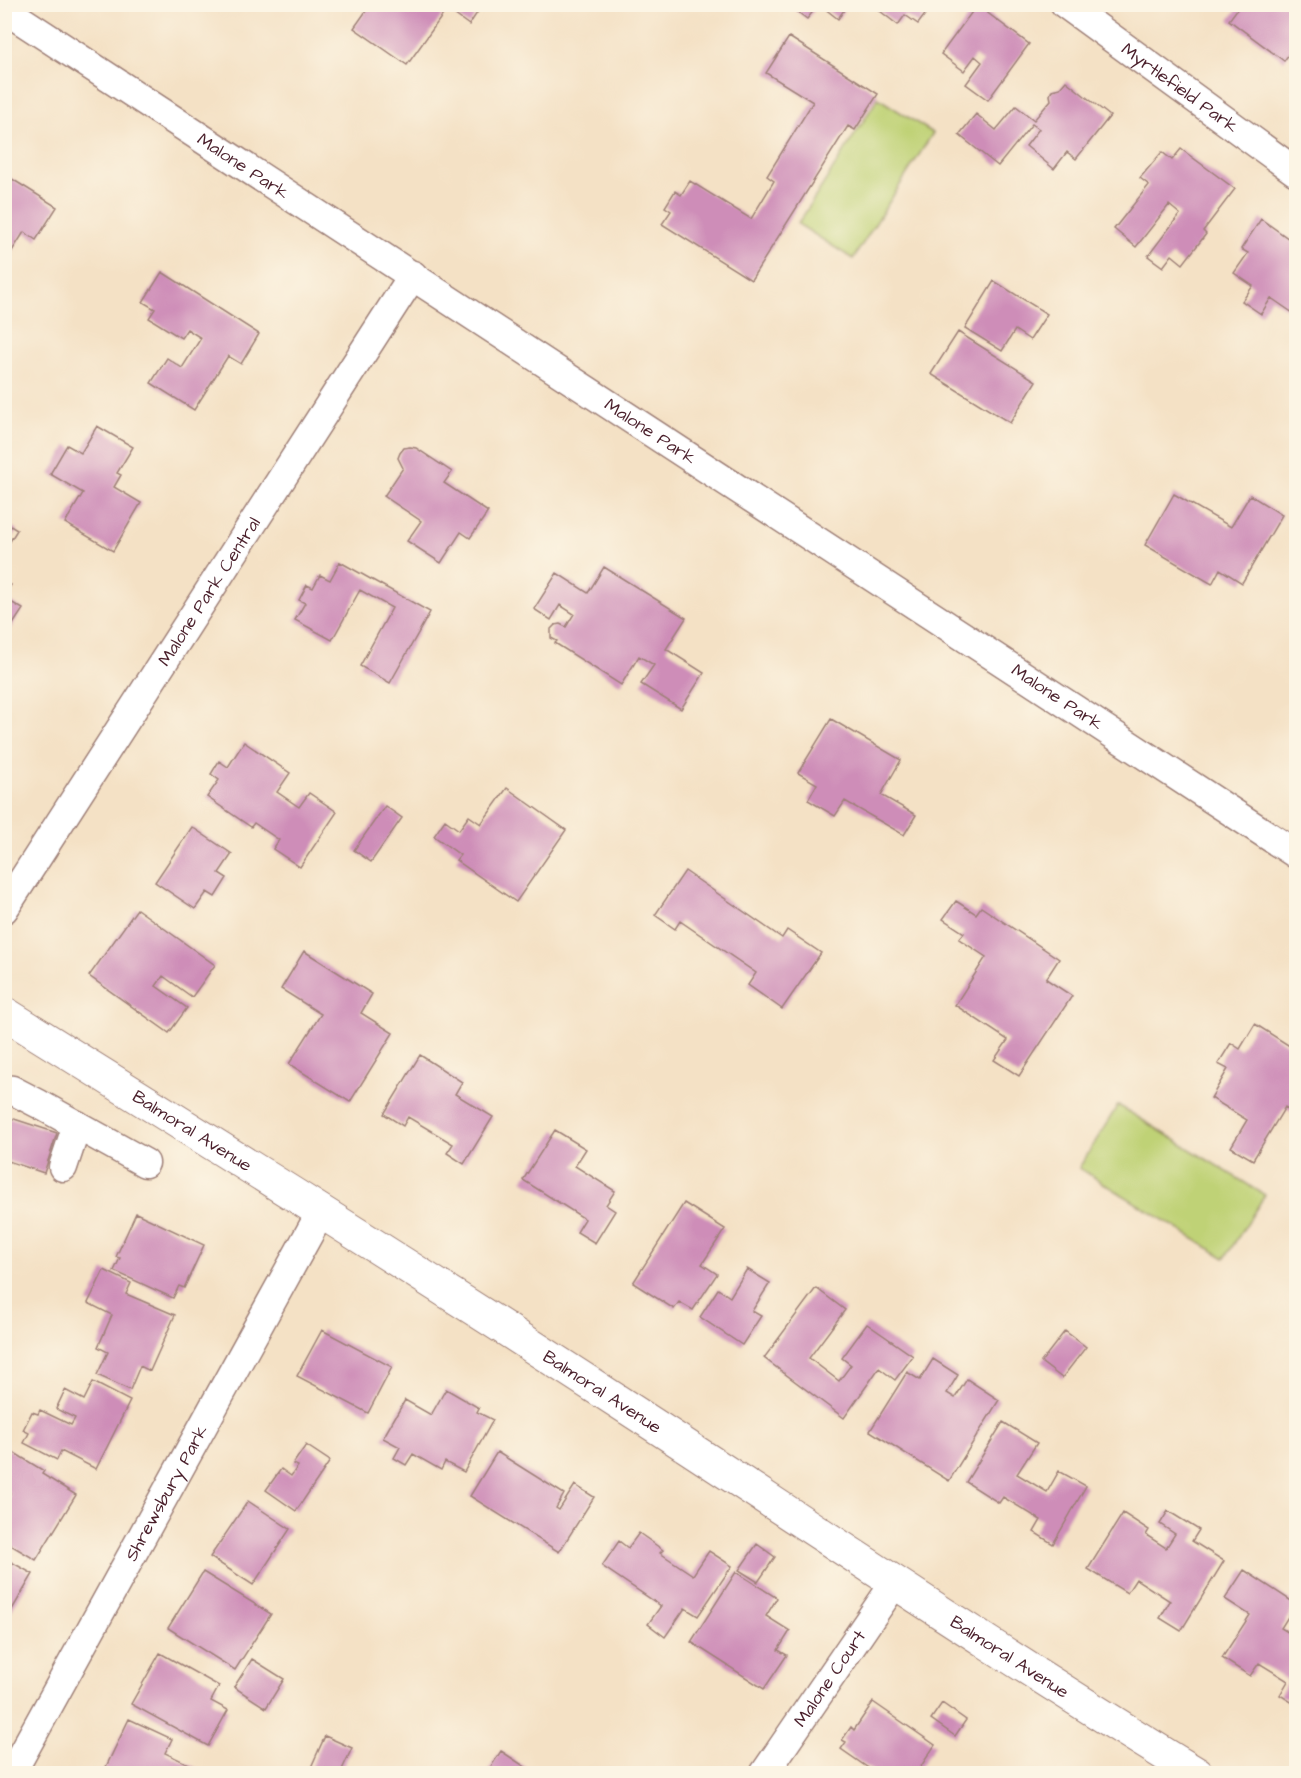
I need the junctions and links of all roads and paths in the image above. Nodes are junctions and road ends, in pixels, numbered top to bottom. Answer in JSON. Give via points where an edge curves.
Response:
{"nodes":[{"id":1,"x":1065,"y":4,"type":"edge"},
{"id":2,"x":4,"y":9,"type":"edge"},
{"id":3,"x":1296,"y":172,"type":"edge"},
{"id":4,"x":413,"y":275,"type":"junction"},
{"id":5,"x":1296,"y":854,"type":"edge"},
{"id":6,"x":4,"y":909,"type":"edge"},
{"id":7,"x":4,"y":1013,"type":"edge"},
{"id":8,"x":4,"y":1089,"type":"edge"},
{"id":9,"x":77,"y":1125,"type":"junction"},
{"id":10,"x":145,"y":1163,"type":"dead end"},
{"id":11,"x":63,"y":1167,"type":"dead end"},
{"id":12,"x":321,"y":1212,"type":"junction"},
{"id":13,"x":894,"y":1584,"type":"junction"},
{"id":14,"x":11,"y":1773,"type":"edge"},
{"id":15,"x":764,"y":1773,"type":"edge"},
{"id":16,"x":1197,"y":1773,"type":"edge"}],
"edges":[{"from":1,"to":3,"type":"street","name":"Myrtlefield Park"},
{"from":2,"to":4,"type":"street","name":"Malone Park"},
{"from":4,"to":5,"type":"street","name":"Malone Park"},
{"from":4,"to":6,"type":"street","name":"Malone Park Central"},
{"from":7,"to":12,"type":"highway","name":"Balmoral Avenue"},
{"from":8,"to":9,"type":"street"},
{"from":9,"to":10,"type":"street"},
{"from":9,"to":11,"type":"street"},
{"from":12,"to":13,"type":"highway","name":"Balmoral Avenue","via":[[615,1399]]},
{"from":12,"to":14,"type":"street","name":"Shrewsbury Park"},
{"from":13,"to":15,"type":"street","name":"Malone Court"},
{"from":13,"to":16,"type":"highway","name":"Balmoral Avenue"}]}
